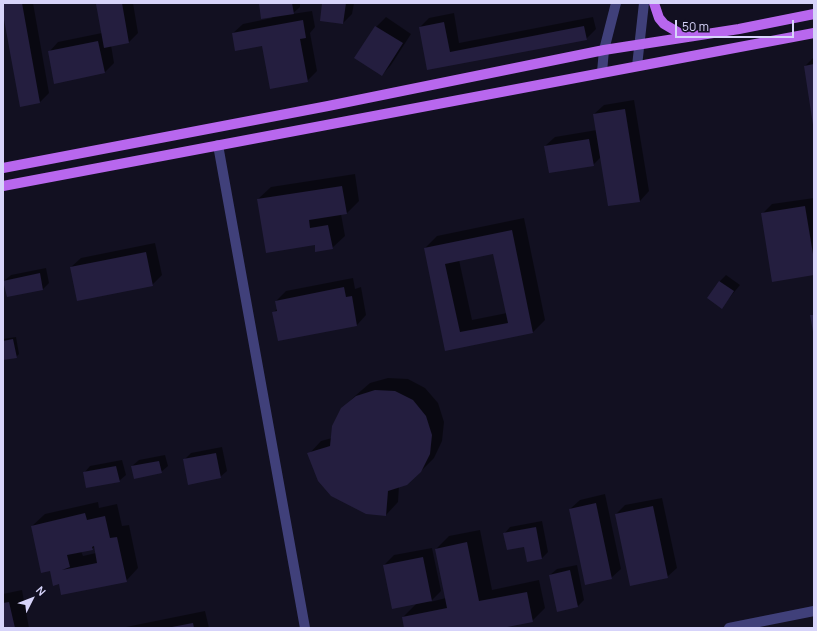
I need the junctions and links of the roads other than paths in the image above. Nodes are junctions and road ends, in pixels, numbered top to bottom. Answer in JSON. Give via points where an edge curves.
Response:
{"nodes":[{"id":1,"x":616,"y":3,"type":"edge"},
{"id":2,"x":644,"y":3,"type":"edge"},
{"id":3,"x":654,"y":3,"type":"edge"},
{"id":4,"x":814,"y":14,"type":"edge"},
{"id":5,"x":814,"y":32,"type":"edge"},
{"id":6,"x":686,"y":37,"type":"junction"},
{"id":7,"x":639,"y":45,"type":"junction"},
{"id":8,"x":604,"y":50,"type":"junction"},
{"id":9,"x":637,"y":66,"type":"junction"},
{"id":10,"x":602,"y":72,"type":"junction"},
{"id":11,"x":218,"y":144,"type":"junction"},
{"id":12,"x":3,"y":168,"type":"edge"},
{"id":13,"x":3,"y":186,"type":"edge"},
{"id":14,"x":814,"y":611,"type":"edge"},
{"id":15,"x":778,"y":623,"type":"edge"},
{"id":16,"x":305,"y":628,"type":"edge"},
{"id":17,"x":729,"y":628,"type":"edge"}],
"edges":[{"from":1,"to":8,"type":"street"},
{"from":2,"to":7,"type":"street"},
{"from":3,"to":6,"type":"main road","via":[[664,24]]},
{"from":4,"to":6,"type":"main road"},
{"from":5,"to":9,"type":"main road"},
{"from":6,"to":7,"type":"main road"},
{"from":7,"to":8,"type":"main road"},
{"from":7,"to":9,"type":"street"},
{"from":8,"to":10,"type":"street"},
{"from":8,"to":12,"type":"main road","via":[[336,105]]},
{"from":9,"to":10,"type":"main road"},
{"from":10,"to":11,"type":"main road"},
{"from":11,"to":13,"type":"main road"},
{"from":11,"to":16,"type":"street"},
{"from":14,"to":15,"type":"street"},
{"from":15,"to":17,"type":"street"}]}
